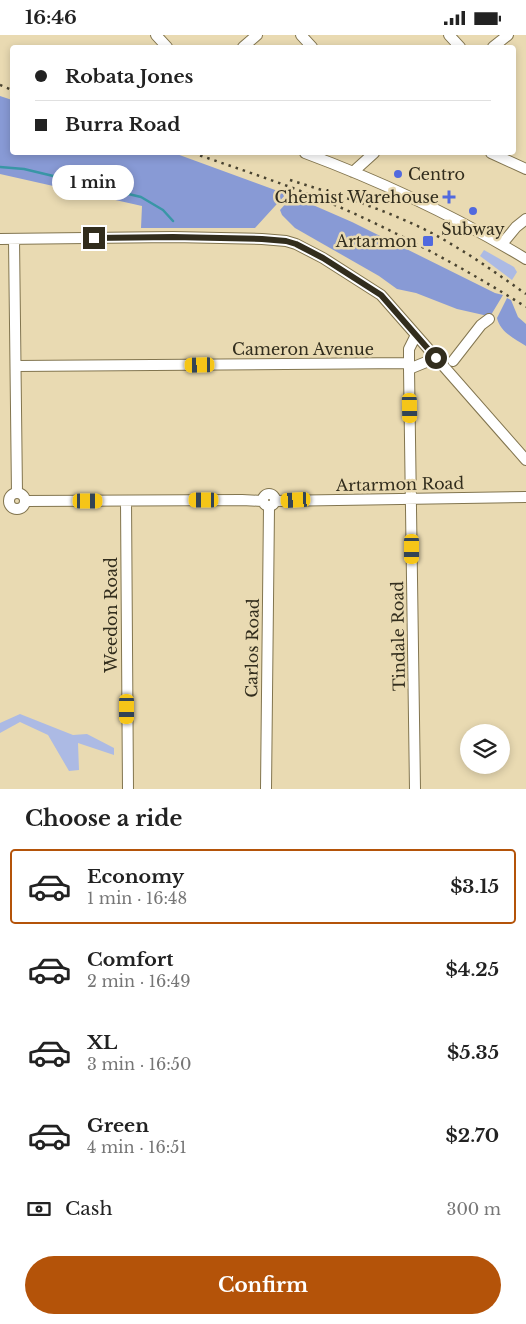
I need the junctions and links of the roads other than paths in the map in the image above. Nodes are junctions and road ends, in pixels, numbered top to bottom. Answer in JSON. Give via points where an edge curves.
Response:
{"nodes":[{"id":1,"x":156,"y":35,"type":"edge"},
{"id":2,"x":256,"y":35,"type":"edge"},
{"id":3,"x":301,"y":35,"type":"edge"},
{"id":4,"x":449,"y":35,"type":"edge"},
{"id":5,"x":508,"y":35,"type":"edge"},
{"id":6,"x":165,"y":45,"type":"edge"},
{"id":7,"x":245,"y":45,"type":"edge"},
{"id":8,"x":310,"y":45,"type":"edge"},
{"id":9,"x":458,"y":45,"type":"edge"},
{"id":10,"x":496,"y":45,"type":"edge"},
{"id":11,"x":310,"y":155,"type":"edge"},
{"id":12,"x":372,"y":155,"type":"edge"},
{"id":13,"x":495,"y":155,"type":"edge"},
{"id":14,"x":526,"y":169,"type":"edge"},
{"id":15,"x":354,"y":172,"type":"junction"},
{"id":16,"x":526,"y":219,"type":"edge"},
{"id":17,"x":0,"y":239,"type":"edge"},
{"id":18,"x":14,"y":239,"type":"junction"},
{"id":19,"x":502,"y":244,"type":"junction"},
{"id":20,"x":526,"y":259,"type":"edge"},
{"id":21,"x":489,"y":319,"type":"dead end"},
{"id":22,"x":416,"y":335,"type":"junction"},
{"id":23,"x":436,"y":358,"type":"junction"},
{"id":24,"x":453,"y":361,"type":"dead end"},
{"id":25,"x":16,"y":366,"type":"junction"},
{"id":26,"x":409,"y":366,"type":"junction"},
{"id":27,"x":526,"y":460,"type":"edge"},
{"id":28,"x":17,"y":493,"type":"junction"},
{"id":29,"x":526,"y":497,"type":"edge"},
{"id":30,"x":412,"y":499,"type":"junction"},
{"id":31,"x":5,"y":501,"type":"edge"},
{"id":32,"x":25,"y":501,"type":"junction"},
{"id":33,"x":126,"y":501,"type":"junction"},
{"id":34,"x":269,"y":503,"type":"junction"},
{"id":35,"x":128,"y":789,"type":"edge"},
{"id":36,"x":266,"y":789,"type":"edge"},
{"id":37,"x":414,"y":789,"type":"edge"}],
"edges":[{"from":1,"to":6,"type":"street"},
{"from":2,"to":7,"type":"street"},
{"from":3,"to":8,"type":"street"},
{"from":4,"to":9,"type":"street"},
{"from":5,"to":10,"type":"street"},
{"from":11,"to":15,"type":"street"},
{"from":12,"to":15,"type":"street"},
{"from":13,"to":14,"type":"street"},
{"from":15,"to":19,"type":"street","via":[[423,202]]},
{"from":16,"to":19,"type":"street"},
{"from":17,"to":18,"type":"street"},
{"from":18,"to":22,"type":"street","via":[[173,237],[286,241],[323,258],[381,295]]},
{"from":18,"to":25,"type":"street"},
{"from":19,"to":20,"type":"street"},
{"from":21,"to":24,"type":"street"},
{"from":22,"to":23,"type":"street"},
{"from":22,"to":26,"type":"street","name":"Tindale Road","via":[[409,349]]},
{"from":23,"to":26,"type":"street"},
{"from":23,"to":27,"type":"street"},
{"from":25,"to":26,"type":"street","name":"Cameron Avenue"},
{"from":25,"to":28,"type":"street"},
{"from":26,"to":30,"type":"street","name":"Tindale Road"},
{"from":28,"to":31,"type":"street"},
{"from":28,"to":32,"type":"street"},
{"from":29,"to":30,"type":"street","name":"Artarmon Road"},
{"from":30,"to":34,"type":"street","name":"Artarmon Road"},
{"from":30,"to":37,"type":"street","name":"Tindale Road"},
{"from":31,"to":32,"type":"street","via":[[17,508]]},
{"from":32,"to":33,"type":"street","name":"Artarmon Road"},
{"from":33,"to":34,"type":"street","name":"Artarmon Road","via":[[242,500]]},
{"from":33,"to":35,"type":"street","name":"Weedon Road"},
{"from":34,"to":36,"type":"street","name":"Carlos Road"}]}
